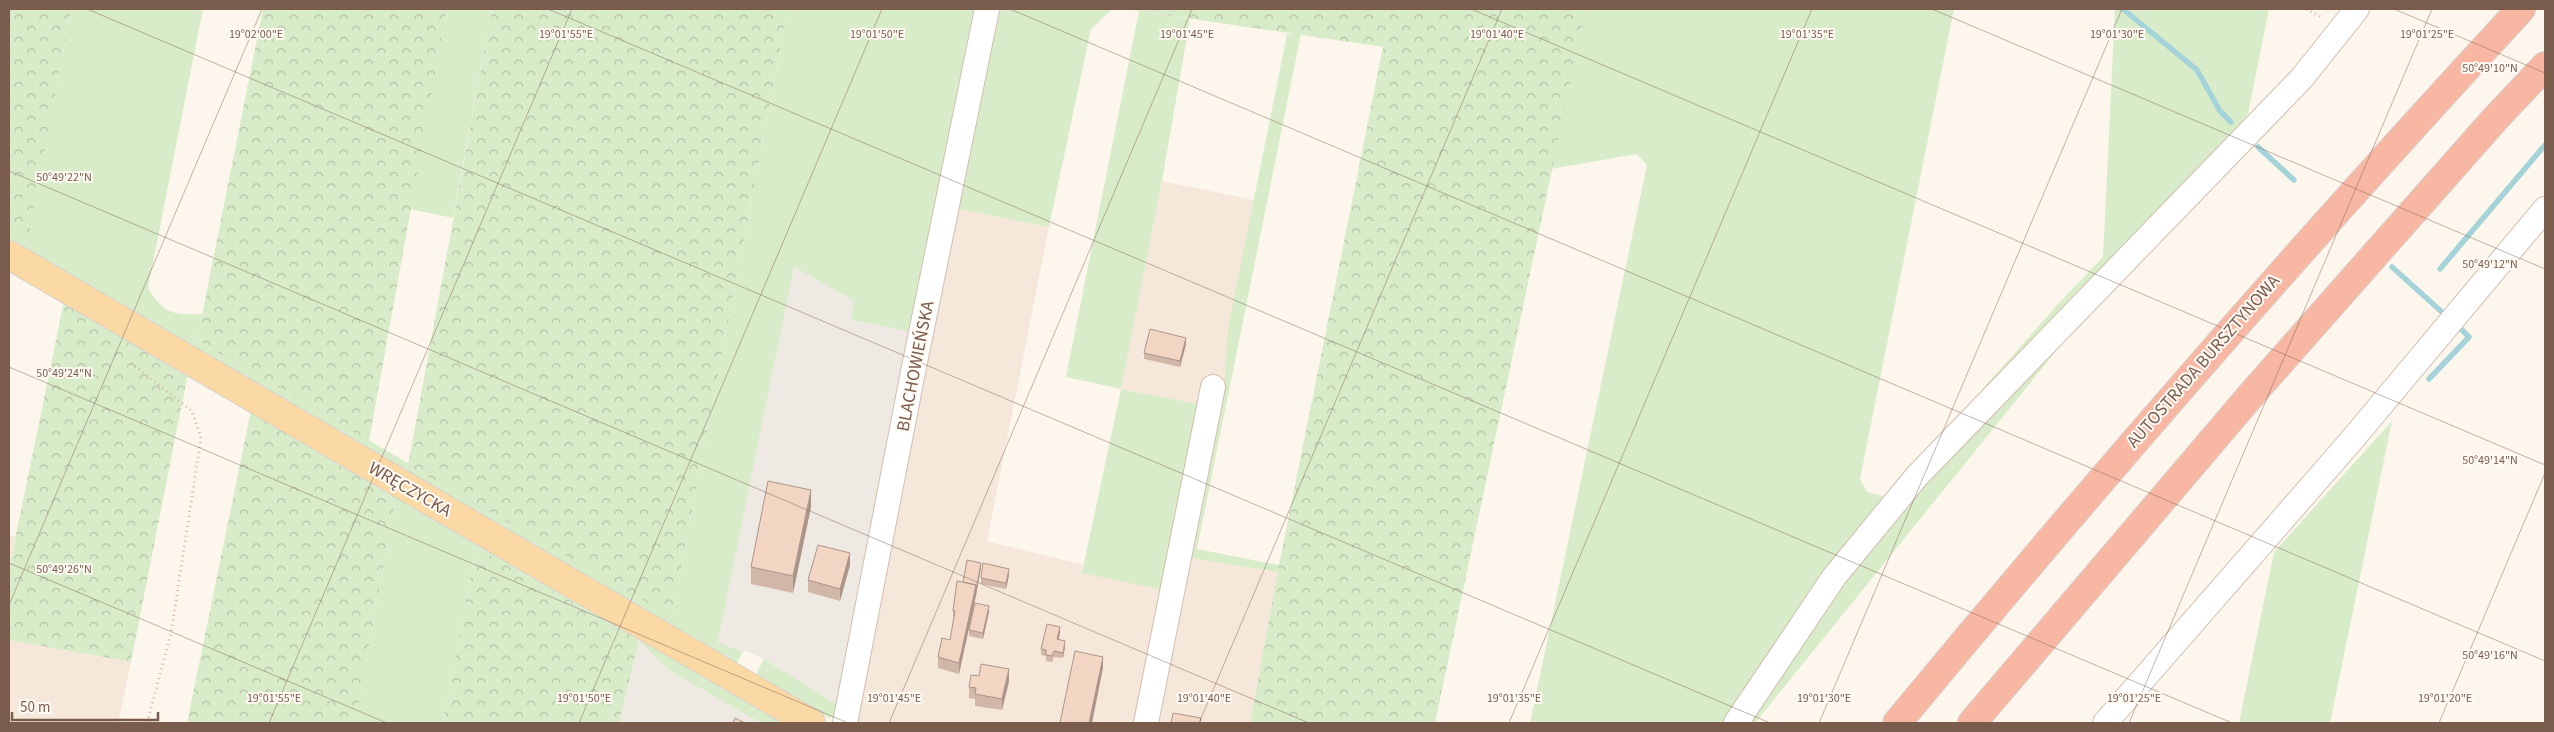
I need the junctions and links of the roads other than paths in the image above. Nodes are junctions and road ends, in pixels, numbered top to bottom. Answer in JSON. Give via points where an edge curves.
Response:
{"nodes":[{"id":1,"x":987,"y":9,"type":"edge"},
{"id":2,"x":2358,"y":9,"type":"edge"},
{"id":3,"x":2521,"y":9,"type":"edge"},
{"id":4,"x":2545,"y":66,"type":"edge"},
{"id":5,"x":2545,"y":208,"type":"edge"},
{"id":6,"x":9,"y":255,"type":"edge"},
{"id":7,"x":1212,"y":387,"type":"dead end"},
{"id":8,"x":811,"y":723,"type":"edge"},
{"id":9,"x":845,"y":723,"type":"edge"},
{"id":10,"x":1146,"y":723,"type":"edge"},
{"id":11,"x":1736,"y":723,"type":"edge"},
{"id":12,"x":1897,"y":723,"type":"edge"},
{"id":13,"x":1972,"y":723,"type":"edge"},
{"id":14,"x":2105,"y":723,"type":"edge"}],
"edges":[{"from":1,"to":9,"type":"street","name":"BLACHOWIEŃSKA"},
{"from":2,"to":11,"type":"street","via":[[2301,79],[1917,476],[1834,577]]},
{"from":3,"to":12,"type":"highway","name":"AUTOSTRADA BURSZTYNOWA","via":[[2247,310]]},
{"from":4,"to":13,"type":"highway","via":[[2252,394]]},
{"from":5,"to":14,"type":"street","via":[[2351,440]]},
{"from":6,"to":8,"type":"main road","name":"WRĘCZYCKA"},
{"from":7,"to":10,"type":"street"}]}
